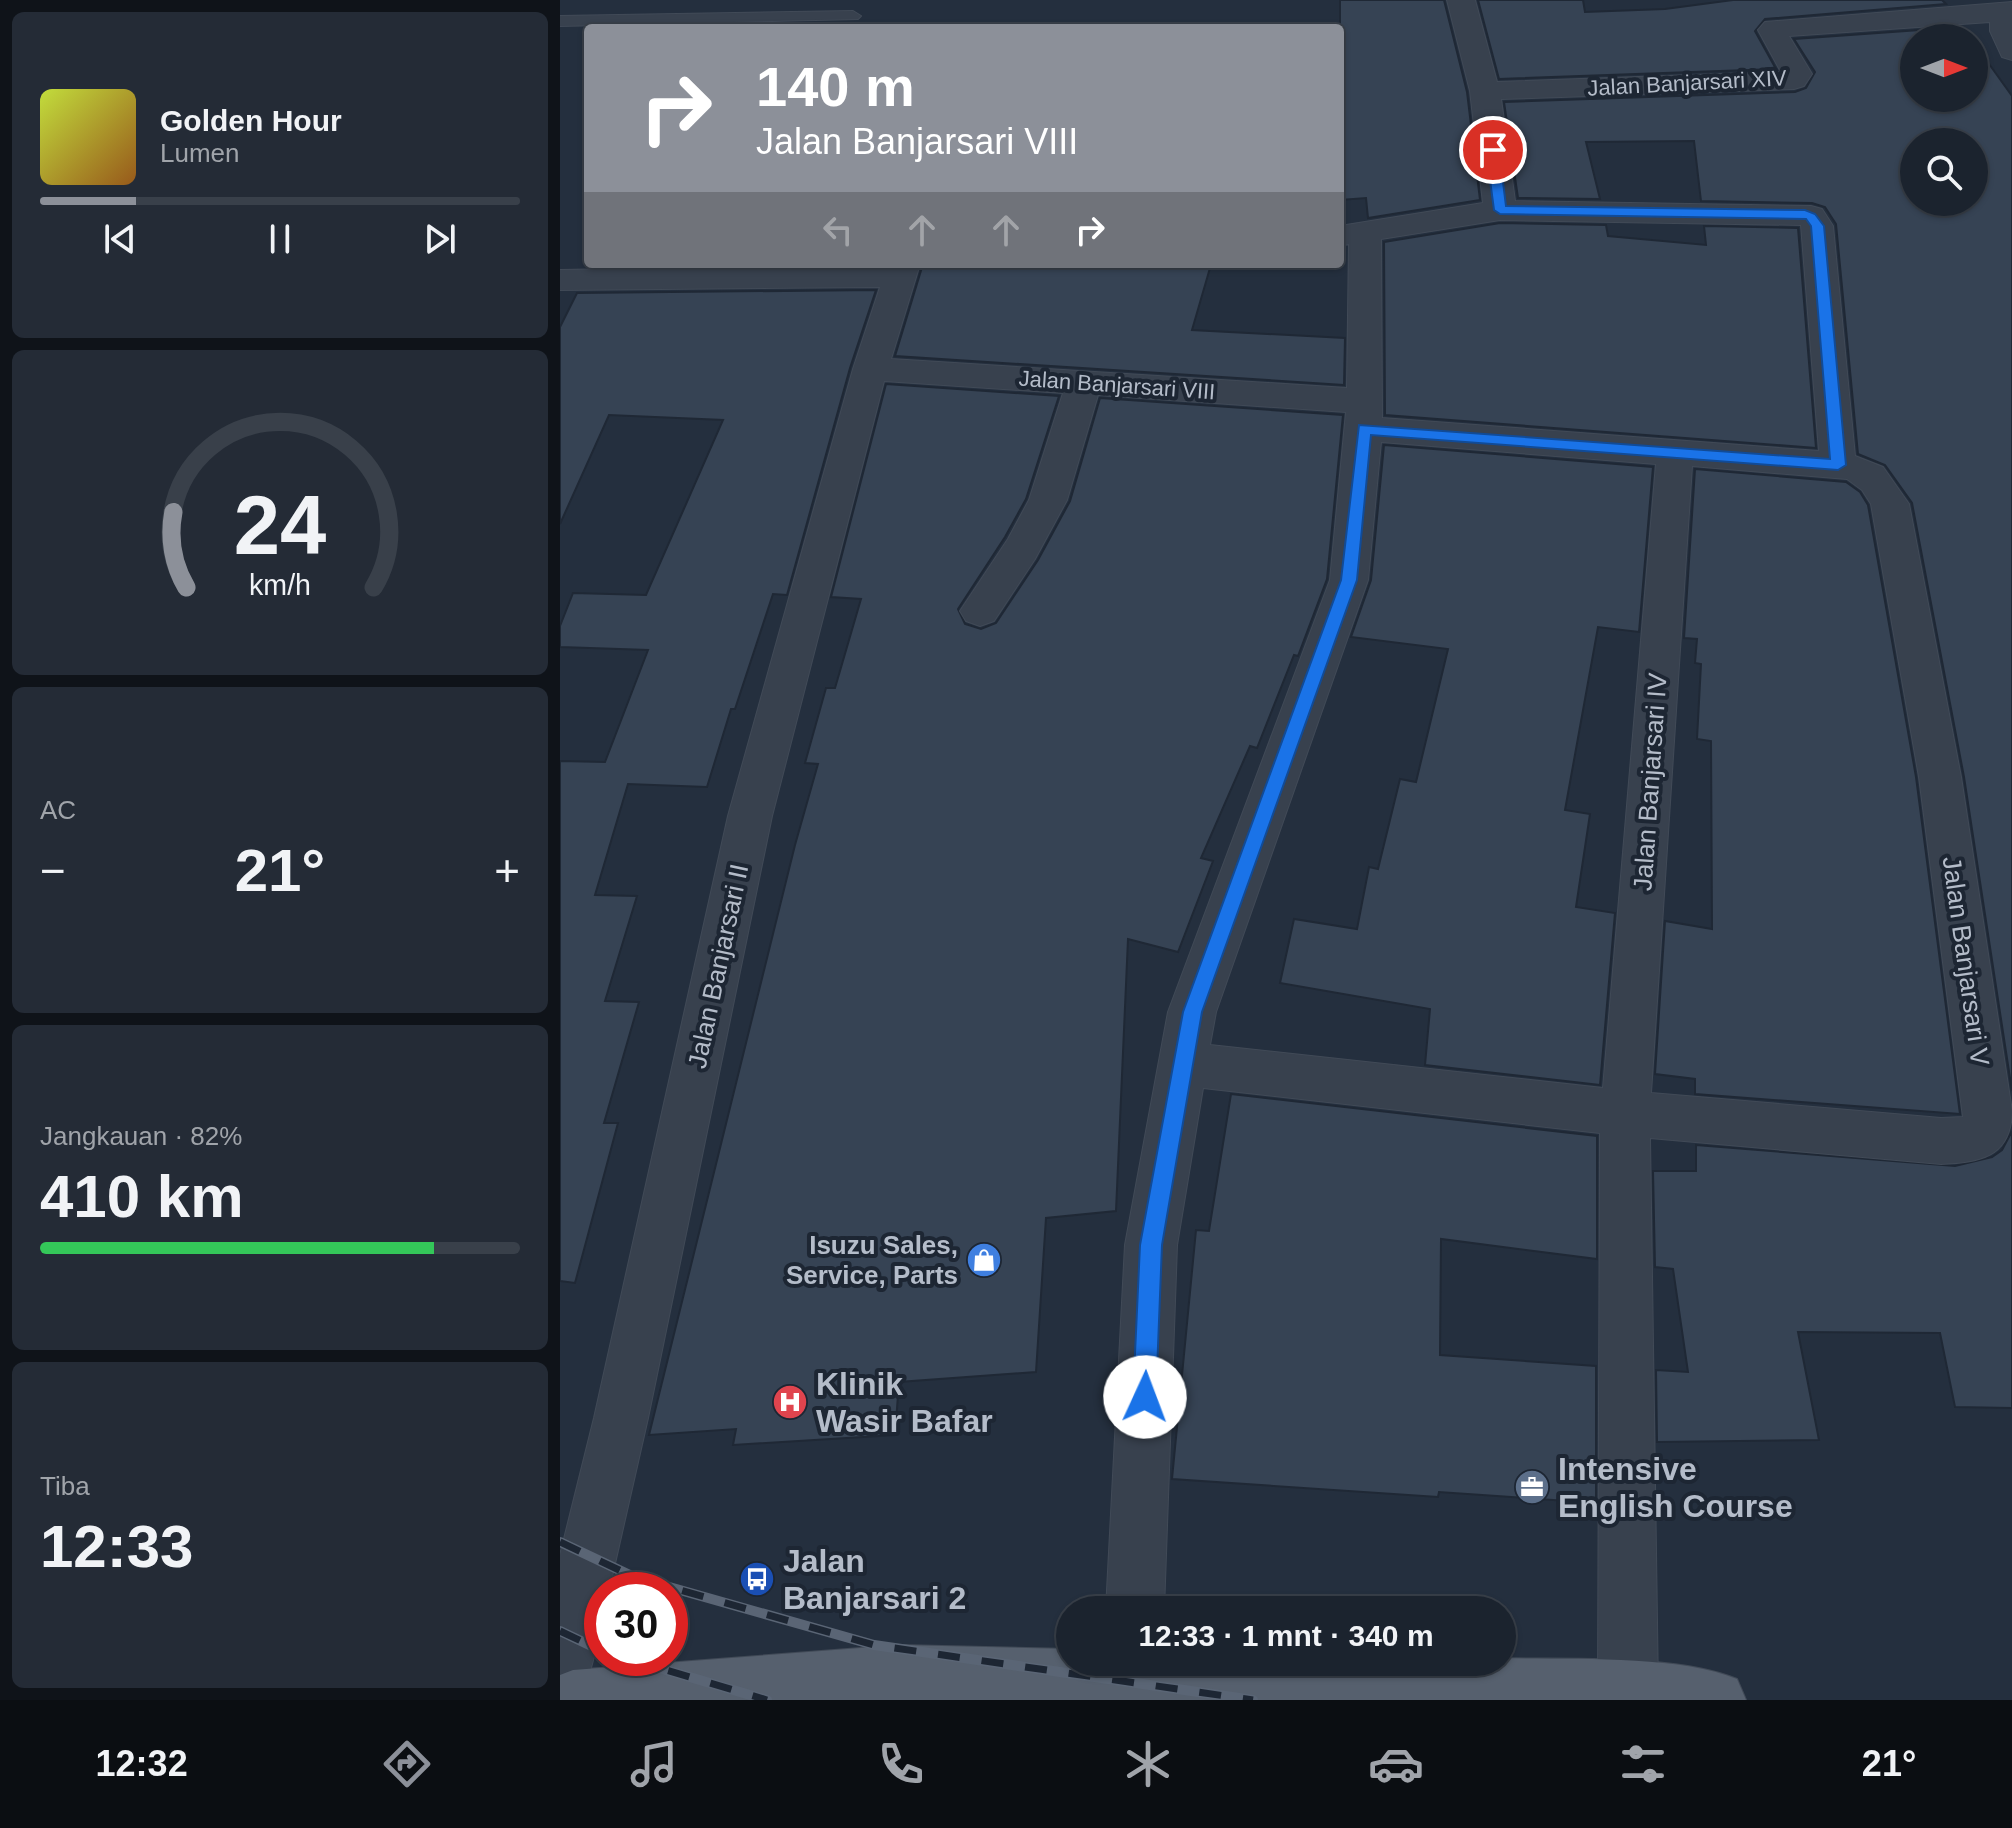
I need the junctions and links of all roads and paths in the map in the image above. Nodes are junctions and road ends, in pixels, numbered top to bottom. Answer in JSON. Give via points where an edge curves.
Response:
{"nodes":[{"id":1,"x":617,"y":0,"type":"edge"},
{"id":2,"x":1461,"y":0,"type":"edge"},
{"id":3,"x":1787,"y":0,"type":"edge"},
{"id":4,"x":2008,"y":12,"type":"edge"},
{"id":5,"x":853,"y":16,"type":"dead end"},
{"id":6,"x":608,"y":19,"type":"junction"},
{"id":7,"x":560,"y":21,"type":"edge"},
{"id":8,"x":1808,"y":27,"type":"junction"},
{"id":9,"x":2012,"y":51,"type":"edge"},
{"id":10,"x":1485,"y":91,"type":"junction"},
{"id":11,"x":1500,"y":210,"type":"junction"},
{"id":12,"x":1352,"y":234,"type":"edge"},
{"id":13,"x":666,"y":270,"type":"edge"},
{"id":14,"x":902,"y":270,"type":"edge"},
{"id":15,"x":560,"y":280,"type":"edge"},
{"id":16,"x":870,"y":369,"type":"junction"},
{"id":17,"x":1084,"y":383,"type":"junction"},
{"id":18,"x":1364,"y":415,"type":"junction"},
{"id":19,"x":1675,"y":452,"type":"junction"},
{"id":20,"x":1838,"y":465,"type":"junction"},
{"id":21,"x":980,"y":611,"type":"dead end"},
{"id":22,"x":1181,"y":1064,"type":"junction"},
{"id":23,"x":1625,"y":1113,"type":"junction"},
{"id":24,"x":1136,"y":1596,"type":"edge"},
{"id":25,"x":1056,"y":1672,"type":"edge"},
{"id":26,"x":560,"y":1676,"type":"edge"},
{"id":27,"x":1256,"y":1676,"type":"edge"},
{"id":28,"x":1628,"y":1691,"type":"junction"},
{"id":29,"x":573,"y":1700,"type":"edge"},
{"id":30,"x":1716,"y":1700,"type":"edge"}],
"edges":[{"from":1,"to":6,"type":"lane"},
{"from":2,"to":10,"type":"street"},
{"from":3,"to":8,"type":"street"},
{"from":4,"to":8,"type":"street"},
{"from":4,"to":9,"type":"street","via":[[2004,31]]},
{"from":5,"to":6,"type":"lane"},
{"from":6,"to":7,"type":"lane"},
{"from":8,"to":10,"type":"street","name":"Jalan Banjarsari XIV","via":[[1772,30],[1797,74],[1794,80]]},
{"from":10,"to":11,"type":"street"},
{"from":11,"to":12,"type":"street"},
{"from":11,"to":20,"type":"street","via":[[1811,216],[1817,226]]},
{"from":12,"to":18,"type":"street"},
{"from":13,"to":14,"type":"street"},
{"from":13,"to":15,"type":"street"},
{"from":14,"to":16,"type":"street","name":"Jalan Banjarsari II"},
{"from":16,"to":17,"type":"street","name":"Jalan Banjarsari VIII"},
{"from":16,"to":26,"type":"street","name":"Jalan Banjarsari II","via":[[750,816]]},
{"from":17,"to":18,"type":"street","name":"Jalan Banjarsari VIII"},
{"from":17,"to":21,"type":"street","via":[[1055,484],[1026,543]]},
{"from":18,"to":19,"type":"street","name":"Jalan Banjarsari VIII"},
{"from":18,"to":22,"type":"street","via":[[1349,580],[1192,1012]]},
{"from":19,"to":20,"type":"street","name":"Jalan Banjarsari VIII"},
{"from":19,"to":23,"type":"street","name":"Jalan Banjarsari IV"},
{"from":20,"to":23,"type":"street","name":"Jalan Banjarsari V","via":[[1866,471],[1890,504],[1940,777],[1988,1114],[1985,1128],[1975,1139],[1941,1141]]},
{"from":22,"to":23,"type":"street"},
{"from":22,"to":24,"type":"street","via":[[1151,1245]]},
{"from":23,"to":28,"type":"street","name":"Jalan Banjarsari IV"},
{"from":25,"to":29,"type":"main road","via":[[900,1675]]},
{"from":27,"to":28,"type":"main road"},
{"from":28,"to":30,"type":"main road"}]}
